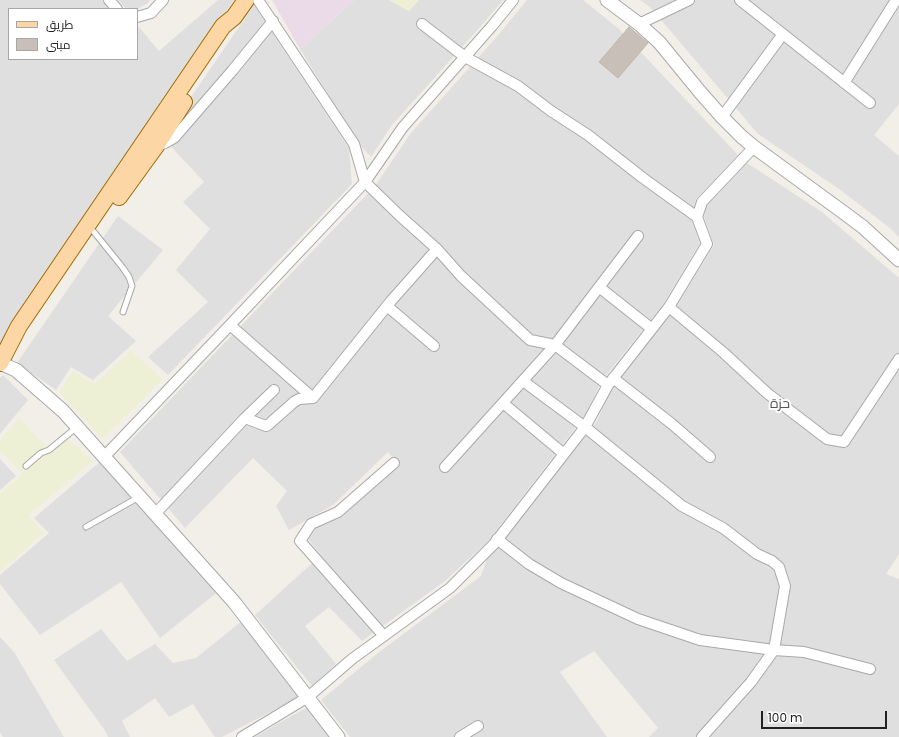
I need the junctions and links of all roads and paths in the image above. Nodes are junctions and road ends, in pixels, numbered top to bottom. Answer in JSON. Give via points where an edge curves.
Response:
{"nodes":[{"id":1,"x":109,"y":0,"type":"edge"},
{"id":2,"x":163,"y":0,"type":"edge"},
{"id":3,"x":246,"y":0,"type":"edge"},
{"id":4,"x":258,"y":0,"type":"edge"},
{"id":5,"x":513,"y":0,"type":"edge"},
{"id":6,"x":607,"y":0,"type":"edge"},
{"id":7,"x":689,"y":0,"type":"edge"},
{"id":8,"x":740,"y":0,"type":"edge"},
{"id":9,"x":896,"y":0,"type":"edge"},
{"id":10,"x":116,"y":8,"type":"edge"},
{"id":11,"x":138,"y":17,"type":"edge"},
{"id":12,"x":273,"y":22,"type":"junction"},
{"id":13,"x":422,"y":24,"type":"dead end"},
{"id":14,"x":639,"y":24,"type":"junction"},
{"id":15,"x":783,"y":34,"type":"junction"},
{"id":16,"x":465,"y":57,"type":"junction"},
{"id":17,"x":844,"y":83,"type":"junction"},
{"id":18,"x":870,"y":103,"type":"dead end"},
{"id":19,"x":722,"y":117,"type":"junction"},
{"id":20,"x":150,"y":143,"type":"junction"},
{"id":21,"x":754,"y":147,"type":"junction"},
{"id":22,"x":365,"y":182,"type":"junction"},
{"id":23,"x":697,"y":217,"type":"junction"},
{"id":24,"x":94,"y":232,"type":"junction"},
{"id":25,"x":638,"y":236,"type":"dead end"},
{"id":26,"x":437,"y":248,"type":"junction"},
{"id":27,"x":899,"y":260,"type":"edge"},
{"id":28,"x":599,"y":287,"type":"junction"},
{"id":29,"x":387,"y":306,"type":"junction"},
{"id":30,"x":669,"y":307,"type":"junction"},
{"id":31,"x":123,"y":312,"type":"dead end"},
{"id":32,"x":230,"y":325,"type":"junction"},
{"id":33,"x":652,"y":329,"type":"junction"},
{"id":34,"x":555,"y":345,"type":"junction"},
{"id":35,"x":434,"y":346,"type":"dead end"},
{"id":36,"x":899,"y":359,"type":"edge"},
{"id":37,"x":0,"y":363,"type":"edge"},
{"id":38,"x":523,"y":381,"type":"junction"},
{"id":39,"x":610,"y":381,"type":"junction"},
{"id":40,"x":274,"y":390,"type":"dead end"},
{"id":41,"x":313,"y":398,"type":"junction"},
{"id":42,"x":503,"y":402,"type":"junction"},
{"id":43,"x":245,"y":418,"type":"junction"},
{"id":44,"x":77,"y":427,"type":"junction"},
{"id":45,"x":584,"y":427,"type":"junction"},
{"id":46,"x":564,"y":454,"type":"junction"},
{"id":47,"x":104,"y":457,"type":"junction"},
{"id":48,"x":710,"y":457,"type":"dead end"},
{"id":49,"x":394,"y":463,"type":"dead end"},
{"id":50,"x":26,"y":466,"type":"dead end"},
{"id":51,"x":446,"y":467,"type":"dead end"},
{"id":52,"x":139,"y":496,"type":"junction"},
{"id":53,"x":155,"y":514,"type":"junction"},
{"id":54,"x":86,"y":527,"type":"dead end"},
{"id":55,"x":497,"y":539,"type":"junction"},
{"id":56,"x":384,"y":636,"type":"junction"},
{"id":57,"x":774,"y":650,"type":"junction"},
{"id":58,"x":870,"y":669,"type":"dead end"},
{"id":59,"x":308,"y":697,"type":"junction"},
{"id":60,"x":478,"y":726,"type":"dead end"},
{"id":61,"x":248,"y":736,"type":"edge"},
{"id":62,"x":338,"y":737,"type":"edge"},
{"id":63,"x":460,"y":737,"type":"edge"},
{"id":64,"x":702,"y":737,"type":"edge"}],
"edges":[{"from":1,"to":10,"type":"street"},
{"from":2,"to":11,"type":"street","via":[[151,13]]},
{"from":3,"to":20,"type":"main road","via":[[234,16],[230,31]]},
{"from":4,"to":12,"type":"street"},
{"from":5,"to":16,"type":"street"},
{"from":6,"to":14,"type":"street"},
{"from":7,"to":14,"type":"street"},
{"from":8,"to":15,"type":"street"},
{"from":9,"to":17,"type":"street"},
{"from":12,"to":20,"type":"street","via":[[174,138],[165,143]]},
{"from":12,"to":22,"type":"street","via":[[354,144]]},
{"from":13,"to":16,"type":"street"},
{"from":14,"to":19,"type":"street","via":[[658,42]]},
{"from":15,"to":17,"type":"street"},
{"from":15,"to":19,"type":"street"},
{"from":16,"to":22,"type":"street","via":[[403,126]]},
{"from":16,"to":23,"type":"street","via":[[518,86]]},
{"from":17,"to":18,"type":"street"},
{"from":19,"to":21,"type":"street"},
{"from":20,"to":24,"type":"main road"},
{"from":20,"to":37,"type":"main road","via":[[19,326]]},
{"from":21,"to":23,"type":"street","via":[[702,202]]},
{"from":21,"to":27,"type":"street","via":[[863,227]]},
{"from":22,"to":26,"type":"street"},
{"from":22,"to":32,"type":"street"},
{"from":23,"to":30,"type":"street","via":[[707,244]]},
{"from":24,"to":31,"type":"lane","via":[[129,277],[132,286]]},
{"from":24,"to":37,"type":"main road","via":[[29,328]]},
{"from":25,"to":28,"type":"street"},
{"from":26,"to":29,"type":"street"},
{"from":26,"to":34,"type":"street","via":[[461,276],[530,340]]},
{"from":28,"to":33,"type":"street"},
{"from":28,"to":34,"type":"street"},
{"from":29,"to":35,"type":"street"},
{"from":29,"to":41,"type":"street"},
{"from":30,"to":33,"type":"street"},
{"from":30,"to":36,"type":"street","via":[[767,393],[827,439],[844,442]]},
{"from":32,"to":41,"type":"street"},
{"from":32,"to":47,"type":"street"},
{"from":33,"to":39,"type":"street"},
{"from":34,"to":38,"type":"street"},
{"from":34,"to":39,"type":"street"},
{"from":37,"to":44,"type":"street","via":[[16,370],[63,410]]},
{"from":38,"to":42,"type":"street"},
{"from":38,"to":45,"type":"street"},
{"from":39,"to":45,"type":"street"},
{"from":39,"to":48,"type":"street","via":[[672,424]]},
{"from":40,"to":43,"type":"street"},
{"from":41,"to":43,"type":"street","via":[[299,399],[266,426]]},
{"from":42,"to":46,"type":"street"},
{"from":42,"to":51,"type":"street"},
{"from":43,"to":53,"type":"street"},
{"from":44,"to":47,"type":"street"},
{"from":44,"to":50,"type":"lane"},
{"from":45,"to":46,"type":"street"},
{"from":45,"to":57,"type":"street","via":[[682,506],[723,528],[779,567],[785,586]]},
{"from":46,"to":55,"type":"street"},
{"from":47,"to":52,"type":"street"},
{"from":49,"to":56,"type":"street","via":[[338,512],[311,524],[300,541]]},
{"from":52,"to":53,"type":"street"},
{"from":52,"to":54,"type":"lane"},
{"from":53,"to":59,"type":"street","via":[[234,602]]},
{"from":55,"to":56,"type":"street","via":[[450,588]]},
{"from":55,"to":57,"type":"street","via":[[529,564],[561,583],[638,619],[700,640]]},
{"from":56,"to":59,"type":"street","via":[[352,659]]},
{"from":57,"to":58,"type":"street","via":[[804,652]]},
{"from":57,"to":64,"type":"street","via":[[751,682]]},
{"from":59,"to":61,"type":"street"},
{"from":59,"to":62,"type":"street"},
{"from":60,"to":63,"type":"street"}]}
